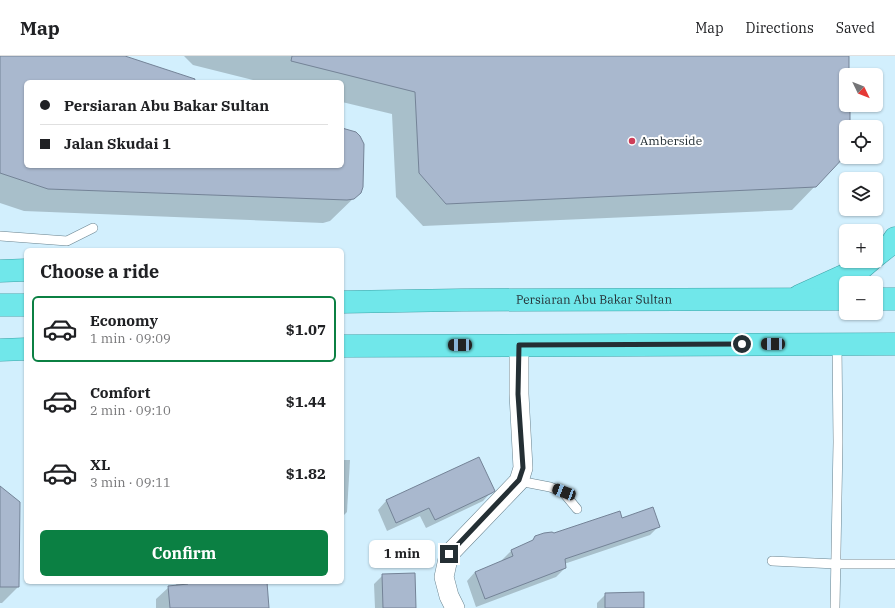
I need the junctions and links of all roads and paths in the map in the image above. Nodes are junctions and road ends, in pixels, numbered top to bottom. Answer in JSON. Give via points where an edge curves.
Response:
{"nodes":[{"id":1,"x":93,"y":228,"type":"dead end"},
{"id":2,"x":0,"y":236,"type":"edge"},
{"id":3,"x":895,"y":238,"type":"edge"},
{"id":4,"x":883,"y":250,"type":"edge"},
{"id":5,"x":860,"y":268,"type":"edge"},
{"id":6,"x":24,"y":270,"type":"edge"},
{"id":7,"x":0,"y":271,"type":"edge"},
{"id":8,"x":792,"y":299,"type":"junction"},
{"id":9,"x":839,"y":299,"type":"edge"},
{"id":10,"x":883,"y":299,"type":"edge"},
{"id":11,"x":895,"y":299,"type":"edge"},
{"id":12,"x":344,"y":302,"type":"edge"},
{"id":13,"x":0,"y":305,"type":"edge"},
{"id":14,"x":24,"y":305,"type":"edge"},
{"id":15,"x":893,"y":343,"type":"edge"},
{"id":16,"x":837,"y":344,"type":"junction"},
{"id":17,"x":519,"y":345,"type":"junction"},
{"id":18,"x":344,"y":346,"type":"edge"},
{"id":19,"x":24,"y":349,"type":"edge"},
{"id":20,"x":0,"y":350,"type":"edge"},
{"id":21,"x":519,"y":480,"type":"junction"},
{"id":22,"x":577,"y":509,"type":"dead end"},
{"id":23,"x":772,"y":561,"type":"dead end"},
{"id":24,"x":836,"y":564,"type":"junction"},
{"id":25,"x":895,"y":564,"type":"edge"},
{"id":26,"x":455,"y":608,"type":"edge"},
{"id":27,"x":835,"y":608,"type":"edge"}],
"edges":[{"from":1,"to":2,"type":"lane","via":[[67,241]]},
{"from":3,"to":4,"type":"highway"},
{"from":5,"to":8,"type":"highway"},
{"from":6,"to":7,"type":"highway"},
{"from":8,"to":9,"type":"highway","name":"Persiaran Abu Bakar Sultan"},
{"from":8,"to":12,"type":"highway","name":"Persiaran Abu Bakar Sultan"},
{"from":10,"to":11,"type":"highway"},
{"from":13,"to":14,"type":"highway"},
{"from":15,"to":16,"type":"highway"},
{"from":16,"to":17,"type":"highway"},
{"from":16,"to":24,"type":"lane"},
{"from":17,"to":18,"type":"highway"},
{"from":17,"to":21,"type":"street","via":[[518,394],[523,468]]},
{"from":19,"to":20,"type":"highway"},
{"from":21,"to":22,"type":"lane","via":[[564,492]]},
{"from":21,"to":26,"type":"street","via":[[449,554],[444,577]]},
{"from":23,"to":24,"type":"lane"},
{"from":24,"to":25,"type":"lane"},
{"from":24,"to":27,"type":"lane"}]}
